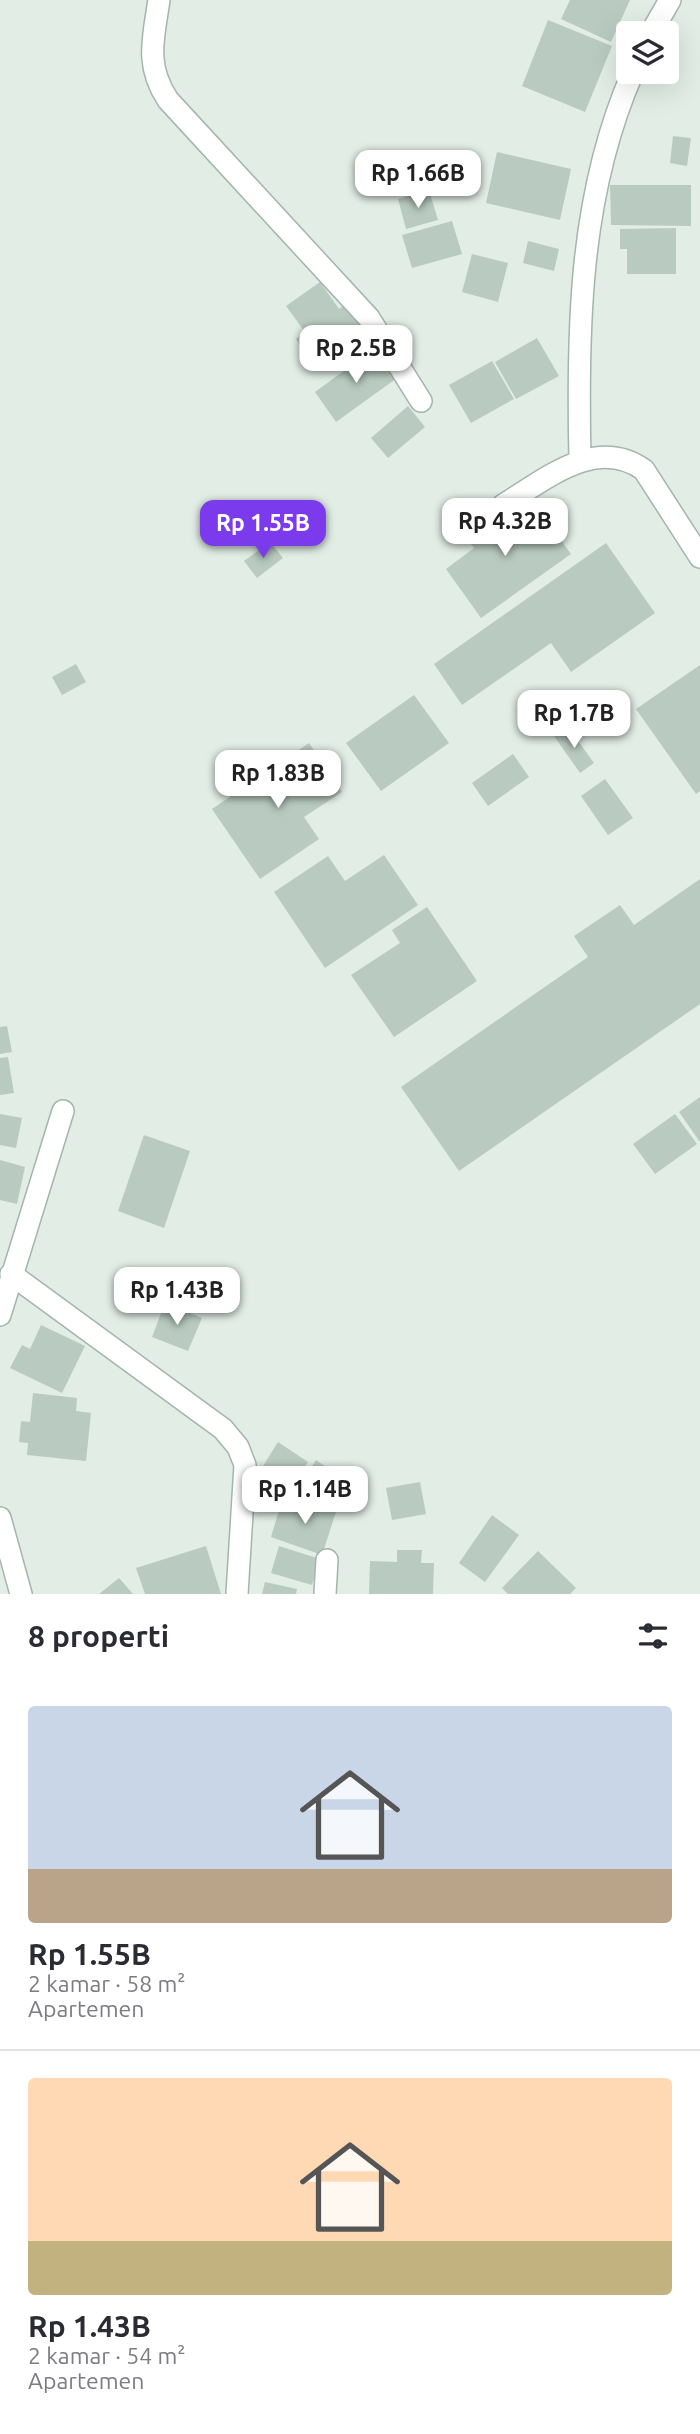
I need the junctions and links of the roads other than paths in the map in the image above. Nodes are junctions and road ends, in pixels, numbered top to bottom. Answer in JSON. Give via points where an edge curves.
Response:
{"nodes":[{"id":1,"x":159,"y":0,"type":"edge"},
{"id":2,"x":670,"y":0,"type":"edge"},
{"id":3,"x":658,"y":21,"type":"edge"},
{"id":4,"x":629,"y":84,"type":"edge"},
{"id":5,"x":421,"y":401,"type":"dead end"},
{"id":6,"x":580,"y":460,"type":"junction"},
{"id":7,"x":503,"y":505,"type":"dead end"},
{"id":8,"x":700,"y":557,"type":"edge"},
{"id":9,"x":63,"y":1111,"type":"dead end"},
{"id":10,"x":12,"y":1272,"type":"junction"},
{"id":11,"x":0,"y":1315,"type":"edge"},
{"id":12,"x":0,"y":1518,"type":"edge"},
{"id":13,"x":327,"y":1560,"type":"dead end"},
{"id":14,"x":21,"y":1594,"type":"edge"},
{"id":15,"x":237,"y":1594,"type":"edge"},
{"id":16,"x":325,"y":1594,"type":"edge"}],
"edges":[{"from":1,"to":5,"type":"street","via":[[152,63],[162,91],[369,318]]},
{"from":2,"to":3,"type":"street"},
{"from":4,"to":6,"type":"street","via":[[607,146],[580,295]]},
{"from":6,"to":7,"type":"street"},
{"from":6,"to":8,"type":"street","via":[[615,456],[644,470]]},
{"from":9,"to":10,"type":"street"},
{"from":10,"to":11,"type":"street"},
{"from":10,"to":15,"type":"street","via":[[223,1429],[238,1447],[244,1465]]},
{"from":12,"to":14,"type":"street"},
{"from":13,"to":16,"type":"street"}]}
